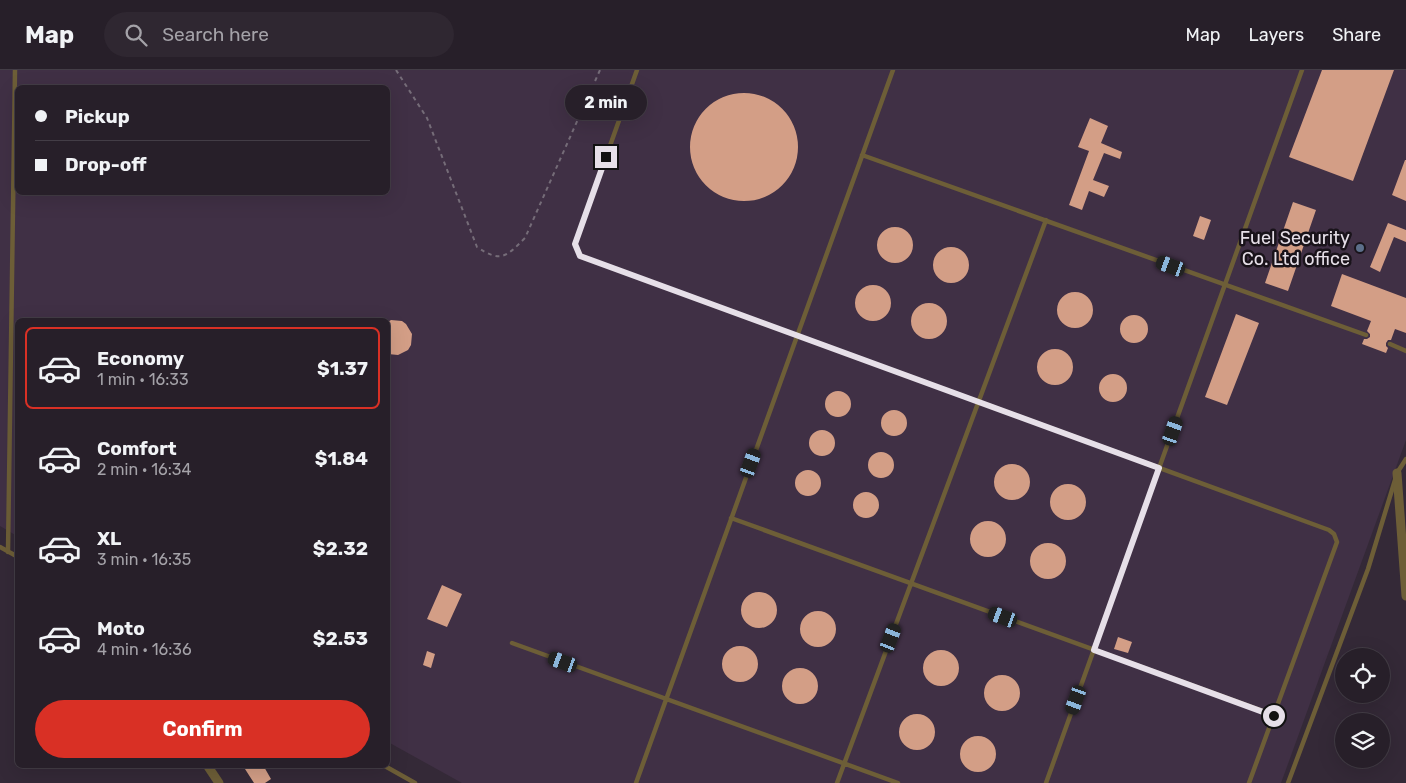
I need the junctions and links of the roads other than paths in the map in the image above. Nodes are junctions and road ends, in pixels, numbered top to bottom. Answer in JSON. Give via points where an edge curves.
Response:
{"nodes":[{"id":1,"x":15,"y":70,"type":"edge"},
{"id":2,"x":638,"y":70,"type":"edge"},
{"id":3,"x":893,"y":70,"type":"edge"},
{"id":4,"x":1302,"y":70,"type":"edge"},
{"id":5,"x":862,"y":155,"type":"junction"},
{"id":6,"x":1046,"y":220,"type":"junction"},
{"id":7,"x":1225,"y":285,"type":"junction"},
{"id":8,"x":797,"y":335,"type":"junction"},
{"id":9,"x":1366,"y":335,"type":"dead end"},
{"id":10,"x":1390,"y":344,"type":"dead end"},
{"id":11,"x":1406,"y":351,"type":"edge"},
{"id":12,"x":979,"y":402,"type":"junction"},
{"id":13,"x":1406,"y":459,"type":"edge"},
{"id":14,"x":1159,"y":468,"type":"junction"},
{"id":15,"x":1397,"y":473,"type":"junction"},
{"id":16,"x":732,"y":518,"type":"junction"},
{"id":17,"x":0,"y":547,"type":"edge"},
{"id":18,"x":8,"y":552,"type":"junction"},
{"id":19,"x":15,"y":556,"type":"edge"},
{"id":20,"x":911,"y":583,"type":"junction"},
{"id":21,"x":1406,"y":596,"type":"edge"},
{"id":22,"x":512,"y":644,"type":"dead end"},
{"id":23,"x":1094,"y":650,"type":"junction"},
{"id":24,"x":666,"y":699,"type":"junction"},
{"id":25,"x":1274,"y":716,"type":"junction"},
{"id":26,"x":845,"y":764,"type":"junction"},
{"id":27,"x":209,"y":768,"type":"edge"},
{"id":28,"x":388,"y":768,"type":"edge"},
{"id":29,"x":219,"y":783,"type":"edge"},
{"id":30,"x":415,"y":783,"type":"edge"},
{"id":31,"x":636,"y":783,"type":"edge"},
{"id":32,"x":838,"y":783,"type":"edge"},
{"id":33,"x":898,"y":783,"type":"edge"},
{"id":34,"x":1046,"y":783,"type":"edge"},
{"id":35,"x":1249,"y":783,"type":"edge"},
{"id":36,"x":1288,"y":783,"type":"edge"}],
"edges":[{"from":1,"to":18,"type":"lane"},
{"from":2,"to":8,"type":"lane","via":[[575,244],[580,256]]},
{"from":3,"to":5,"type":"lane"},
{"from":4,"to":7,"type":"lane"},
{"from":5,"to":6,"type":"lane"},
{"from":5,"to":8,"type":"lane"},
{"from":6,"to":7,"type":"lane"},
{"from":6,"to":12,"type":"lane"},
{"from":7,"to":9,"type":"lane"},
{"from":7,"to":14,"type":"lane"},
{"from":8,"to":12,"type":"lane"},
{"from":8,"to":16,"type":"lane"},
{"from":10,"to":11,"type":"lane"},
{"from":12,"to":14,"type":"lane"},
{"from":12,"to":20,"type":"lane"},
{"from":13,"to":15,"type":"lane"},
{"from":14,"to":23,"type":"lane"},
{"from":14,"to":25,"type":"lane","via":[[1334,534],[1337,542]]},
{"from":15,"to":21,"type":"street"},
{"from":15,"to":36,"type":"lane","via":[[1368,569]]},
{"from":16,"to":20,"type":"lane"},
{"from":16,"to":24,"type":"lane"},
{"from":17,"to":18,"type":"lane"},
{"from":18,"to":19,"type":"lane"},
{"from":20,"to":23,"type":"lane"},
{"from":20,"to":26,"type":"lane"},
{"from":22,"to":24,"type":"lane"},
{"from":23,"to":25,"type":"lane"},
{"from":23,"to":34,"type":"lane"},
{"from":24,"to":26,"type":"lane"},
{"from":24,"to":31,"type":"lane"},
{"from":25,"to":35,"type":"lane"},
{"from":26,"to":32,"type":"lane"},
{"from":26,"to":33,"type":"lane"},
{"from":27,"to":29,"type":"street"},
{"from":28,"to":30,"type":"lane"}]}
